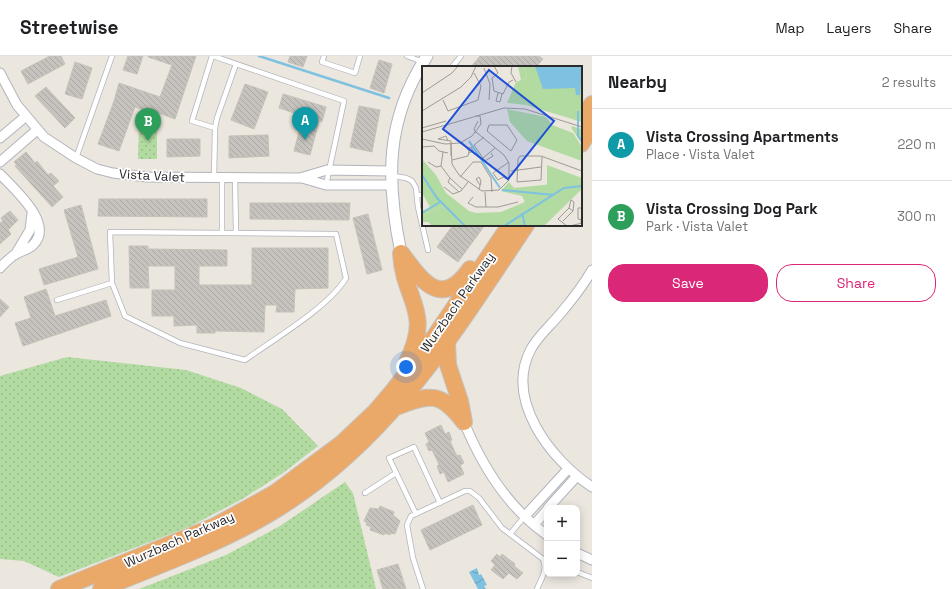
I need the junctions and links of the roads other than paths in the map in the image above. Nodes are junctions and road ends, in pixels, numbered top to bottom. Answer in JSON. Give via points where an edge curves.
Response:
{"nodes":[{"id":1,"x":112,"y":56,"type":"edge"},
{"id":2,"x":212,"y":56,"type":"edge"},
{"id":3,"x":324,"y":56,"type":"edge"},
{"id":4,"x":360,"y":56,"type":"edge"},
{"id":5,"x":407,"y":56,"type":"edge"},
{"id":6,"x":461,"y":56,"type":"edge"},
{"id":7,"x":425,"y":59,"type":"edge"},
{"id":8,"x":236,"y":64,"type":"junction"},
{"id":9,"x":453,"y":66,"type":"edge"},
{"id":10,"x":0,"y":73,"type":"edge"},
{"id":11,"x":592,"y":104,"type":"edge"},
{"id":12,"x":25,"y":117,"type":"junction"},
{"id":13,"x":582,"y":119,"type":"edge"},
{"id":14,"x":592,"y":127,"type":"edge"},
{"id":15,"x":215,"y":128,"type":"junction"},
{"id":16,"x":36,"y":130,"type":"junction"},
{"id":17,"x":2,"y":136,"type":"edge"},
{"id":18,"x":592,"y":137,"type":"edge"},
{"id":19,"x":582,"y":142,"type":"edge"},
{"id":20,"x":16,"y":148,"type":"junction"},
{"id":21,"x":582,"y":150,"type":"edge"},
{"id":22,"x":76,"y":158,"type":"junction"},
{"id":23,"x":0,"y":162,"type":"edge"},
{"id":24,"x":327,"y":170,"type":"junction"},
{"id":25,"x":0,"y":174,"type":"edge"},
{"id":26,"x":218,"y":177,"type":"junction"},
{"id":27,"x":391,"y":177,"type":"junction"},
{"id":28,"x":234,"y":178,"type":"junction"},
{"id":29,"x":300,"y":178,"type":"junction"},
{"id":30,"x":326,"y":185,"type":"junction"},
{"id":31,"x":417,"y":195,"type":"junction"},
{"id":32,"x":422,"y":195,"type":"edge"},
{"id":33,"x":422,"y":216,"type":"edge"},
{"id":34,"x":424,"y":226,"type":"edge"},
{"id":35,"x":500,"y":226,"type":"edge"},
{"id":36,"x":509,"y":226,"type":"edge"},
{"id":37,"x":525,"y":226,"type":"edge"},
{"id":38,"x":222,"y":233,"type":"junction"},
{"id":39,"x":236,"y":233,"type":"junction"},
{"id":40,"x":428,"y":250,"type":"dead end"},
{"id":41,"x":401,"y":252,"type":"junction"},
{"id":42,"x":0,"y":268,"type":"edge"},
{"id":43,"x":592,"y":270,"type":"edge"},
{"id":44,"x":112,"y":283,"type":"junction"},
{"id":45,"x":57,"y":300,"type":"dead end"},
{"id":46,"x":447,"y":342,"type":"junction"},
{"id":47,"x":393,"y":391,"type":"junction"},
{"id":48,"x":397,"y":407,"type":"junction"},
{"id":49,"x":464,"y":422,"type":"junction"},
{"id":50,"x":332,"y":460,"type":"junction"},
{"id":51,"x":568,"y":469,"type":"junction"},
{"id":52,"x":396,"y":473,"type":"junction"},
{"id":53,"x":577,"y":476,"type":"junction"},
{"id":54,"x":592,"y":487,"type":"edge"},
{"id":55,"x":548,"y":491,"type":"junction"},
{"id":56,"x":365,"y":493,"type":"dead end"},
{"id":57,"x":557,"y":499,"type":"junction"},
{"id":58,"x":440,"y":503,"type":"junction"},
{"id":59,"x":552,"y":505,"type":"edge"},
{"id":60,"x":416,"y":514,"type":"junction"},
{"id":61,"x":544,"y":514,"type":"edge"},
{"id":62,"x":525,"y":516,"type":"junction"},
{"id":63,"x":534,"y":525,"type":"junction"},
{"id":64,"x":544,"y":532,"type":"edge"},
{"id":65,"x":510,"y":534,"type":"junction"},
{"id":66,"x":580,"y":554,"type":"edge"},
{"id":67,"x":592,"y":560,"type":"edge"},
{"id":68,"x":544,"y":561,"type":"edge"},
{"id":69,"x":544,"y":572,"type":"edge"},
{"id":70,"x":580,"y":573,"type":"edge"},
{"id":71,"x":592,"y":578,"type":"edge"},
{"id":72,"x":59,"y":589,"type":"edge"},
{"id":73,"x":101,"y":589,"type":"edge"},
{"id":74,"x":423,"y":589,"type":"edge"},
{"id":75,"x":537,"y":589,"type":"edge"}],
"edges":[{"from":1,"to":22,"type":"lane"},
{"from":2,"to":8,"type":"lane"},
{"from":2,"to":15,"type":"lane","via":[[192,121]]},
{"from":3,"to":4,"type":"lane","via":[[322,62],[355,73]]},
{"from":5,"to":7,"type":"lane"},
{"from":6,"to":9,"type":"lane"},
{"from":7,"to":27,"type":"street","via":[[399,116]]},
{"from":8,"to":15,"type":"lane"},
{"from":8,"to":24,"type":"lane","via":[[344,101]]},
{"from":10,"to":12,"type":"street","name":"Vista Valet","via":[[9,93]]},
{"from":11,"to":13,"type":"highway"},
{"from":12,"to":16,"type":"street","name":"Vista Valet"},
{"from":12,"to":17,"type":"street"},
{"from":14,"to":19,"type":"highway"},
{"from":15,"to":26,"type":"lane"},
{"from":16,"to":20,"type":"street"},
{"from":16,"to":22,"type":"street","name":"Vista Valet"},
{"from":17,"to":20,"type":"street"},
{"from":18,"to":21,"type":"highway"},
{"from":20,"to":23,"type":"street"},
{"from":22,"to":26,"type":"street","name":"Vista Valet","via":[[97,169],[130,176]]},
{"from":24,"to":27,"type":"street","name":"Vista Valet"},
{"from":24,"to":29,"type":"street","name":"Vista Valet"},
{"from":24,"to":30,"type":"lane"},
{"from":25,"to":42,"type":"street","via":[[24,199],[32,213],[30,230],[15,255]]},
{"from":26,"to":28,"type":"street","name":"Vista Valet"},
{"from":26,"to":38,"type":"lane"},
{"from":27,"to":30,"type":"street","name":"Vista Valet"},
{"from":27,"to":31,"type":"lane","via":[[412,181]]},
{"from":27,"to":41,"type":"street"},
{"from":28,"to":29,"type":"street","name":"Vista Valet"},
{"from":28,"to":39,"type":"lane"},
{"from":29,"to":30,"type":"street","name":"Vista Valet"},
{"from":31,"to":32,"type":"lane"},
{"from":31,"to":33,"type":"lane"},
{"from":34,"to":40,"type":"lane"},
{"from":35,"to":41,"type":"highway","via":[[464,277],[450,288],[438,290],[429,286]]},
{"from":36,"to":47,"type":"highway","name":"Wurzbach Parkway","via":[[435,336]]},
{"from":37,"to":46,"type":"highway","name":"Wurzbach Parkway"},
{"from":38,"to":39,"type":"lane"},
{"from":38,"to":44,"type":"lane","via":[[110,232]]},
{"from":39,"to":44,"type":"lane","via":[[336,234],[346,278],[339,290],[321,306],[245,360],[180,343],[125,316]]},
{"from":41,"to":47,"type":"highway","via":[[402,270],[418,310],[419,331],[414,348]]},
{"from":43,"to":51,"type":"street","via":[[572,300],[537,339],[526,359],[523,371],[528,409],[546,443]]},
{"from":44,"to":45,"type":"lane"},
{"from":46,"to":48,"type":"highway","name":"Wurzbach Parkway","via":[[428,370]]},
{"from":46,"to":49,"type":"highway","via":[[448,365]]},
{"from":47,"to":50,"type":"highway","name":"Wurzbach Parkway"},
{"from":48,"to":49,"type":"highway","via":[[416,399],[436,397],[453,407]]},
{"from":48,"to":50,"type":"highway","name":"Wurzbach Parkway","via":[[363,442]]},
{"from":49,"to":62,"type":"street","via":[[486,468],[507,498]]},
{"from":50,"to":72,"type":"highway","name":"Wurzbach Parkway","via":[[215,526]]},
{"from":50,"to":73,"type":"highway","name":"Wurzbach Parkway","via":[[306,490],[246,527]]},
{"from":51,"to":53,"type":"street"},
{"from":51,"to":55,"type":"street"},
{"from":52,"to":56,"type":"lane"},
{"from":52,"to":58,"type":"lane","via":[[389,458],[414,447]]},
{"from":52,"to":60,"type":"lane"},
{"from":53,"to":54,"type":"street"},
{"from":53,"to":57,"type":"street"},
{"from":55,"to":57,"type":"street"},
{"from":55,"to":62,"type":"street"},
{"from":57,"to":59,"type":"street"},
{"from":58,"to":60,"type":"lane"},
{"from":58,"to":65,"type":"lane","via":[[465,492],[474,493]]},
{"from":60,"to":74,"type":"lane","via":[[411,516],[407,525],[413,558]]},
{"from":61,"to":63,"type":"street"},
{"from":62,"to":63,"type":"street"},
{"from":62,"to":65,"type":"lane"},
{"from":63,"to":64,"type":"street"},
{"from":65,"to":68,"type":"lane"},
{"from":66,"to":67,"type":"street"},
{"from":69,"to":75,"type":"lane"},
{"from":70,"to":71,"type":"lane"}]}
